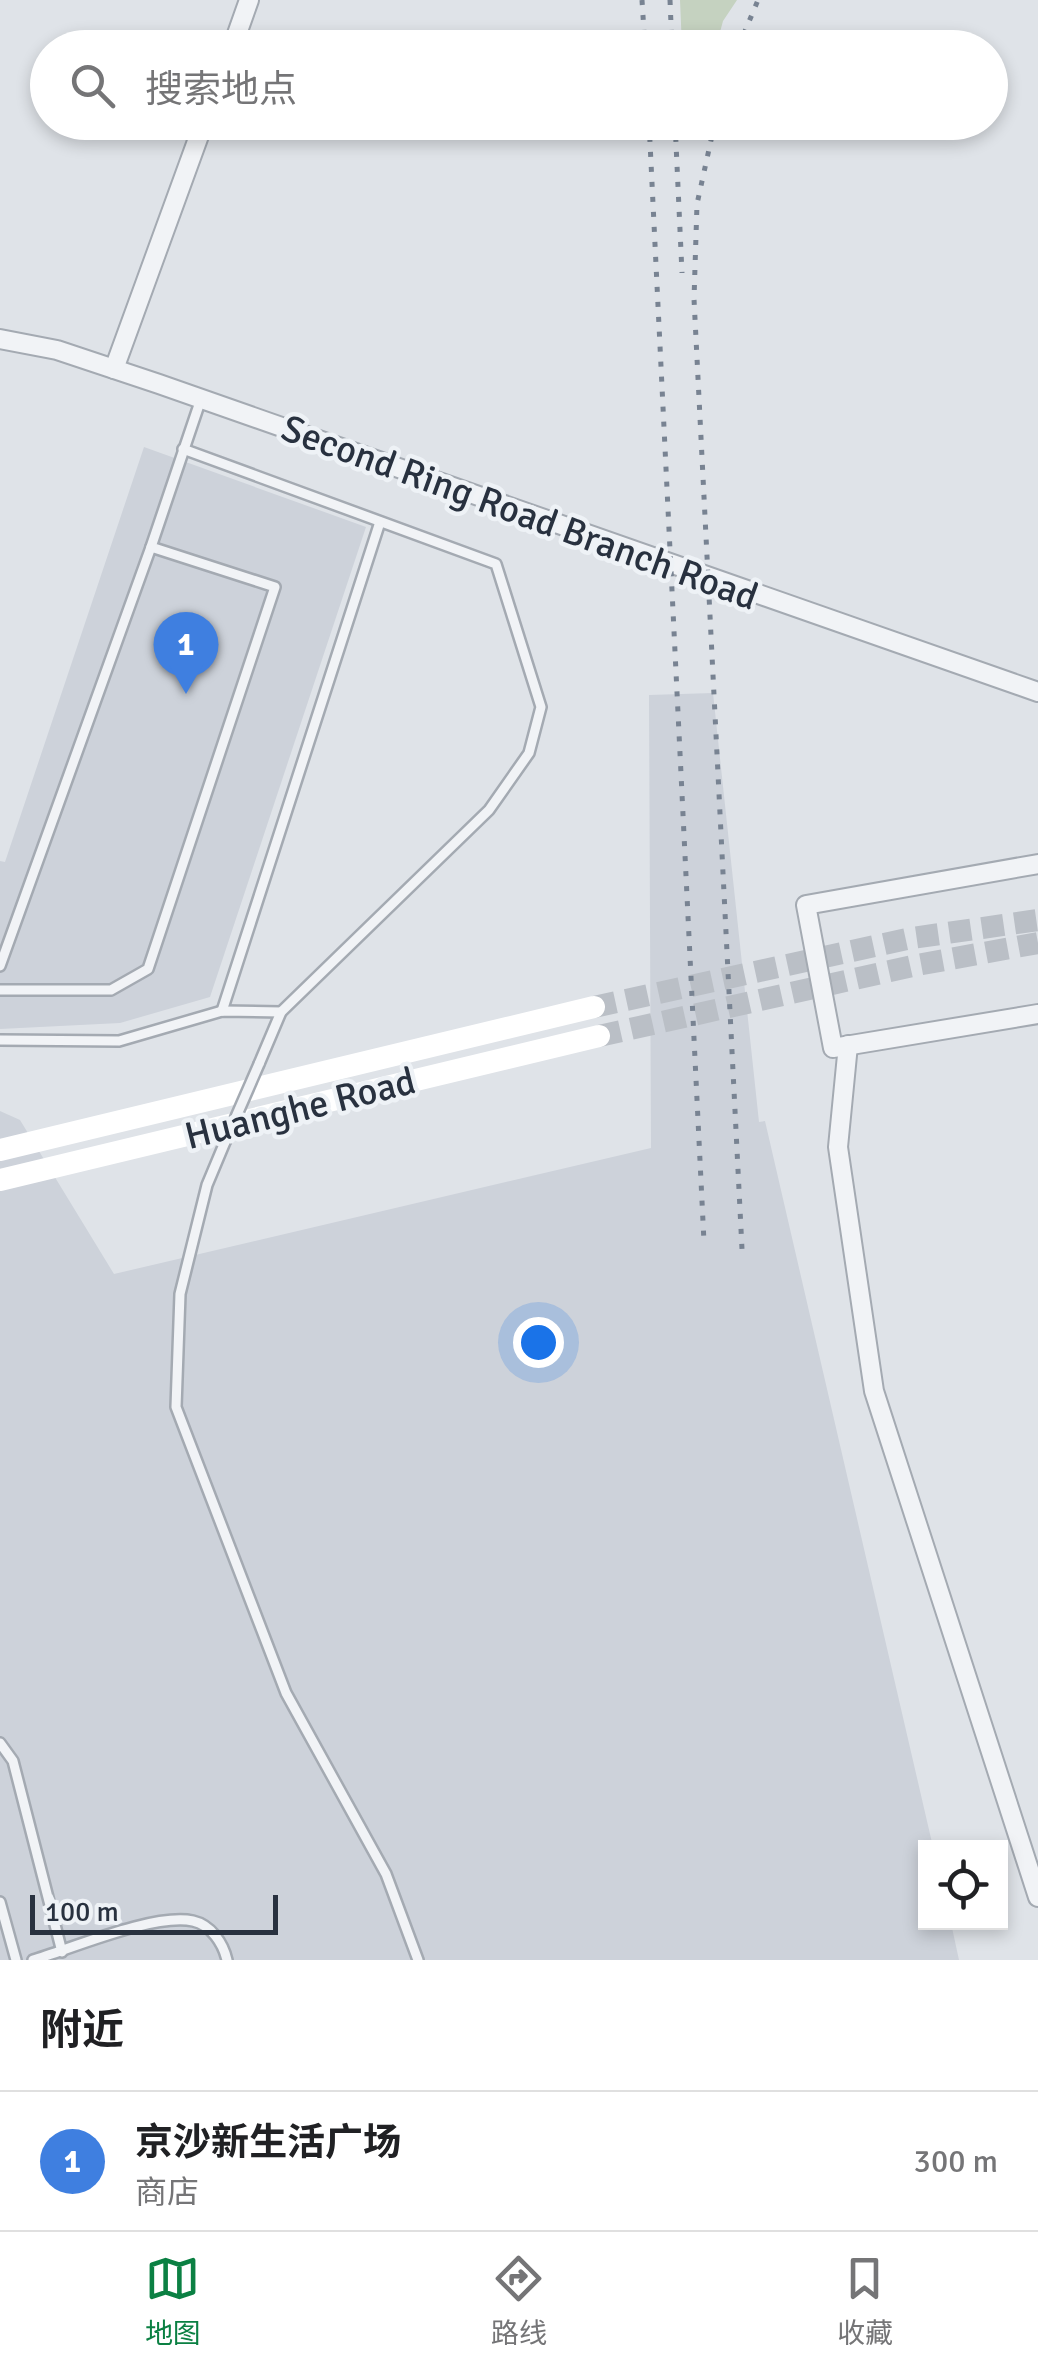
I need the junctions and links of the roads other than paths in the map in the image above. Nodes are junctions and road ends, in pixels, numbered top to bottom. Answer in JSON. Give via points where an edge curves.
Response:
{"nodes":[{"id":1,"x":250,"y":0,"type":"edge"},
{"id":2,"x":239,"y":30,"type":"edge"},
{"id":3,"x":197,"y":140,"type":"edge"},
{"id":4,"x":0,"y":339,"type":"edge"},
{"id":5,"x":114,"y":369,"type":"junction"},
{"id":6,"x":201,"y":399,"type":"junction"},
{"id":7,"x":183,"y":450,"type":"junction"},
{"id":8,"x":380,"y":522,"type":"junction"},
{"id":9,"x":151,"y":547,"type":"junction"},
{"id":10,"x":1038,"y":692,"type":"edge"},
{"id":11,"x":1038,"y":864,"type":"edge"},
{"id":12,"x":0,"y":966,"type":"edge"},
{"id":13,"x":0,"y":990,"type":"edge"},
{"id":14,"x":594,"y":1007,"type":"tunnel mouth"},
{"id":15,"x":222,"y":1011,"type":"junction"},
{"id":16,"x":282,"y":1012,"type":"junction"},
{"id":17,"x":1038,"y":1014,"type":"edge"},
{"id":18,"x":600,"y":1036,"type":"tunnel mouth"},
{"id":19,"x":0,"y":1040,"type":"edge"},
{"id":20,"x":848,"y":1045,"type":"junction"},
{"id":21,"x":0,"y":1150,"type":"edge"},
{"id":22,"x":0,"y":1180,"type":"edge"},
{"id":23,"x":0,"y":1743,"type":"edge"},
{"id":24,"x":1038,"y":1897,"type":"edge"},
{"id":25,"x":0,"y":1902,"type":"edge"},
{"id":26,"x":62,"y":1952,"type":"junction"},
{"id":27,"x":16,"y":1960,"type":"edge"},
{"id":28,"x":33,"y":1960,"type":"edge"},
{"id":29,"x":228,"y":1960,"type":"edge"},
{"id":30,"x":418,"y":1960,"type":"edge"}],
"edges":[{"from":1,"to":2,"type":"street"},
{"from":3,"to":5,"type":"street"},
{"from":4,"to":5,"type":"street","name":"Second Ring Road Branch Road"},
{"from":5,"to":6,"type":"street","name":"Second Ring Road Branch Road"},
{"from":6,"to":7,"type":"lane"},
{"from":6,"to":10,"type":"street","name":"Second Ring Road Branch Road"},
{"from":7,"to":8,"type":"lane"},
{"from":7,"to":9,"type":"lane"},
{"from":8,"to":15,"type":"lane"},
{"from":8,"to":16,"type":"lane","via":[[496,564],[542,707],[529,753],[489,810]]},
{"from":9,"to":12,"type":"lane"},
{"from":9,"to":13,"type":"lane","via":[[275,587],[148,968],[111,990]]},
{"from":11,"to":20,"type":"street","via":[[806,905],[833,1048]]},
{"from":14,"to":21,"type":"main road","name":"Huanghe Road"},
{"from":15,"to":16,"type":"lane"},
{"from":15,"to":19,"type":"lane","via":[[118,1041]]},
{"from":16,"to":30,"type":"lane","bridge":true,"via":[[207,1185],[180,1294],[176,1407],[286,1693],[386,1874]]},
{"from":17,"to":20,"type":"street"},
{"from":18,"to":22,"type":"main road","name":"Huanghe Road"},
{"from":20,"to":24,"type":"street","via":[[836,1126],[874,1391]]},
{"from":23,"to":26,"type":"lane","via":[[13,1761]]},
{"from":25,"to":27,"type":"lane"},
{"from":26,"to":28,"type":"lane"},
{"from":26,"to":29,"type":"lane","via":[[188,1920],[212,1931]]}]}
